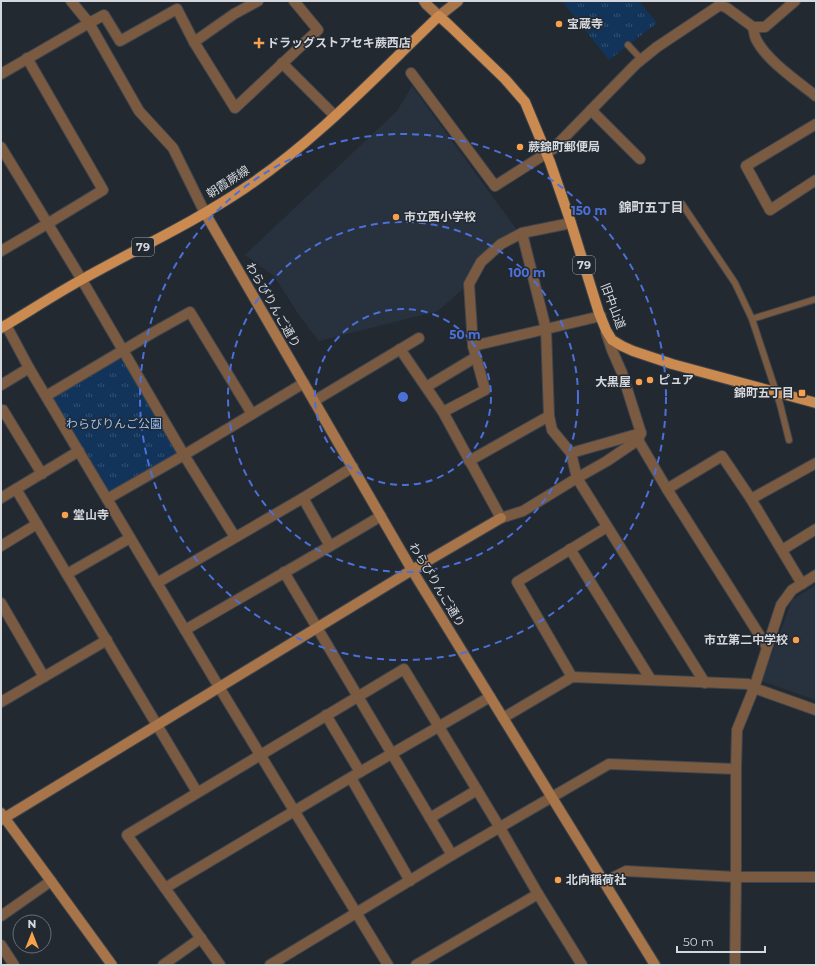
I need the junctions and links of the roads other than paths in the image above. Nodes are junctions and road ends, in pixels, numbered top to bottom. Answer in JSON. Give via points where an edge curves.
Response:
{"nodes":[{"id":1,"x":71,"y":1,"type":"edge"},
{"id":2,"x":258,"y":1,"type":"edge"},
{"id":3,"x":294,"y":1,"type":"edge"},
{"id":4,"x":424,"y":1,"type":"edge"},
{"id":5,"x":458,"y":1,"type":"edge"},
{"id":6,"x":795,"y":1,"type":"edge"},
{"id":7,"x":439,"y":16,"type":"junction"},
{"id":8,"x":89,"y":22,"type":"junction"},
{"id":9,"x":753,"y":27,"type":"junction"},
{"id":10,"x":194,"y":42,"type":"junction"},
{"id":11,"x":628,"y":45,"type":"dead end"},
{"id":12,"x":27,"y":58,"type":"junction"},
{"id":13,"x":641,"y":60,"type":"junction"},
{"id":14,"x":282,"y":63,"type":"junction"},
{"id":15,"x":411,"y":72,"type":"dead end"},
{"id":16,"x":1,"y":74,"type":"edge"},
{"id":17,"x":816,"y":96,"type":"edge"},
{"id":18,"x":591,"y":110,"type":"junction"},
{"id":19,"x":335,"y":116,"type":"junction"},
{"id":20,"x":816,"y":124,"type":"edge"},
{"id":21,"x":2,"y":150,"type":"edge"},
{"id":22,"x":546,"y":153,"type":"junction"},
{"id":23,"x":640,"y":159,"type":"dead end"},
{"id":24,"x":816,"y":180,"type":"edge"},
{"id":25,"x":682,"y":204,"type":"dead end"},
{"id":26,"x":205,"y":213,"type":"junction"},
{"id":27,"x":571,"y":223,"type":"junction"},
{"id":28,"x":48,"y":224,"type":"junction"},
{"id":29,"x":522,"y":233,"type":"junction"},
{"id":30,"x":1,"y":251,"type":"edge"},
{"id":31,"x":82,"y":280,"type":"junction"},
{"id":32,"x":816,"y":299,"type":"edge"},
{"id":33,"x":601,"y":316,"type":"junction"},
{"id":34,"x":752,"y":318,"type":"junction"},
{"id":35,"x":4,"y":326,"type":"edge"},
{"id":36,"x":546,"y":329,"type":"junction"},
{"id":37,"x":606,"y":330,"type":"junction"},
{"id":38,"x":420,"y":338,"type":"dead end"},
{"id":39,"x":473,"y":346,"type":"junction"},
{"id":40,"x":400,"y":349,"type":"junction"},
{"id":41,"x":122,"y":350,"type":"junction"},
{"id":42,"x":476,"y":357,"type":"junction"},
{"id":43,"x":29,"y":368,"type":"junction"},
{"id":44,"x":304,"y":383,"type":"junction"},
{"id":45,"x":1,"y":385,"type":"edge"},
{"id":46,"x":426,"y":387,"type":"junction"},
{"id":47,"x":776,"y":392,"type":"junction"},
{"id":48,"x":46,"y":396,"type":"junction"},
{"id":49,"x":314,"y":401,"type":"junction"},
{"id":50,"x":816,"y":402,"type":"edge"},
{"id":51,"x":1,"y":412,"type":"edge"},
{"id":52,"x":443,"y":412,"type":"junction"},
{"id":53,"x":252,"y":414,"type":"junction"},
{"id":54,"x":549,"y":416,"type":"junction"},
{"id":55,"x":640,"y":437,"type":"junction"},
{"id":56,"x":789,"y":440,"type":"dead end"},
{"id":57,"x":79,"y":451,"type":"junction"},
{"id":58,"x":571,"y":453,"type":"junction"},
{"id":59,"x":184,"y":456,"type":"junction"},
{"id":60,"x":469,"y":460,"type":"junction"},
{"id":61,"x":816,"y":462,"type":"edge"},
{"id":62,"x":352,"y":467,"type":"junction"},
{"id":63,"x":42,"y":474,"type":"junction"},
{"id":64,"x":577,"y":478,"type":"junction"},
{"id":65,"x":16,"y":489,"type":"junction"},
{"id":66,"x":667,"y":489,"type":"junction"},
{"id":67,"x":1,"y":498,"type":"edge"},
{"id":68,"x":303,"y":498,"type":"junction"},
{"id":69,"x":107,"y":499,"type":"junction"},
{"id":70,"x":751,"y":499,"type":"junction"},
{"id":71,"x":381,"y":516,"type":"junction"},
{"id":72,"x":501,"y":518,"type":"junction"},
{"id":73,"x":37,"y":524,"type":"junction"},
{"id":74,"x":607,"y":527,"type":"junction"},
{"id":75,"x":816,"y":529,"type":"edge"},
{"id":76,"x":234,"y":537,"type":"junction"},
{"id":77,"x":130,"y":538,"type":"junction"},
{"id":78,"x":1,"y":546,"type":"edge"},
{"id":79,"x":330,"y":546,"type":"junction"},
{"id":80,"x":570,"y":549,"type":"junction"},
{"id":81,"x":782,"y":550,"type":"junction"},
{"id":82,"x":412,"y":570,"type":"junction"},
{"id":83,"x":284,"y":572,"type":"junction"},
{"id":84,"x":67,"y":574,"type":"junction"},
{"id":85,"x":816,"y":575,"type":"edge"},
{"id":86,"x":157,"y":583,"type":"junction"},
{"id":87,"x":802,"y":584,"type":"junction"},
{"id":88,"x":1,"y":603,"type":"edge"},
{"id":89,"x":317,"y":628,"type":"junction"},
{"id":90,"x":185,"y":630,"type":"junction"},
{"id":91,"x":106,"y":640,"type":"junction"},
{"id":92,"x":768,"y":647,"type":"junction"},
{"id":93,"x":44,"y":677,"type":"junction"},
{"id":94,"x":572,"y":677,"type":"junction"},
{"id":95,"x":651,"y":680,"type":"junction"},
{"id":96,"x":705,"y":683,"type":"junction"},
{"id":97,"x":218,"y":688,"type":"junction"},
{"id":98,"x":754,"y":688,"type":"junction"},
{"id":99,"x":358,"y":696,"type":"junction"},
{"id":100,"x":490,"y":697,"type":"junction"},
{"id":101,"x":1,"y":702,"type":"edge"},
{"id":102,"x":816,"y":710,"type":"edge"},
{"id":103,"x":326,"y":715,"type":"junction"},
{"id":104,"x":503,"y":718,"type":"junction"},
{"id":105,"x":156,"y":725,"type":"junction"},
{"id":106,"x":439,"y":727,"type":"junction"},
{"id":107,"x":392,"y":754,"type":"junction"},
{"id":108,"x":259,"y":755,"type":"junction"},
{"id":109,"x":736,"y":769,"type":"junction"},
{"id":110,"x":360,"y":772,"type":"junction"},
{"id":111,"x":351,"y":778,"type":"junction"},
{"id":112,"x":477,"y":790,"type":"junction"},
{"id":113,"x":197,"y":792,"type":"junction"},
{"id":114,"x":552,"y":796,"type":"junction"},
{"id":115,"x":294,"y":812,"type":"junction"},
{"id":116,"x":2,"y":817,"type":"edge"},
{"id":117,"x":430,"y":818,"type":"junction"},
{"id":118,"x":500,"y":828,"type":"junction"},
{"id":119,"x":452,"y":855,"type":"junction"},
{"id":120,"x":736,"y":877,"type":"junction"},
{"id":121,"x":816,"y":877,"type":"edge"},
{"id":122,"x":51,"y":881,"type":"junction"},
{"id":123,"x":410,"y":881,"type":"junction"},
{"id":124,"x":604,"y":882,"type":"junction"},
{"id":125,"x":165,"y":888,"type":"junction"},
{"id":126,"x":538,"y":894,"type":"junction"},
{"id":127,"x":356,"y":914,"type":"junction"},
{"id":128,"x":1,"y":916,"type":"edge"},
{"id":129,"x":201,"y":938,"type":"junction"},
{"id":130,"x":1,"y":945,"type":"edge"},
{"id":131,"x":169,"y":963,"type":"edge"},
{"id":132,"x":14,"y":965,"type":"edge"},
{"id":133,"x":112,"y":965,"type":"edge"},
{"id":134,"x":220,"y":965,"type":"edge"},
{"id":135,"x":270,"y":965,"type":"edge"},
{"id":136,"x":388,"y":965,"type":"edge"},
{"id":137,"x":416,"y":965,"type":"edge"},
{"id":138,"x":582,"y":965,"type":"edge"},
{"id":139,"x":655,"y":965,"type":"edge"},
{"id":140,"x":735,"y":965,"type":"edge"}],
"edges":[{"from":1,"to":8,"type":"street"},
{"from":2,"to":10,"type":"street"},
{"from":3,"to":14,"type":"street","via":[[318,30]]},
{"from":4,"to":7,"type":"street","name":"旧中山道"},
{"from":5,"to":7,"type":"street"},
{"from":6,"to":9,"type":"street","via":[[765,27]]},
{"from":7,"to":19,"type":"main road","name":"朝霞蕨線","number":"79"},
{"from":7,"to":22,"type":"main road","name":"旧中山道","number":"79","via":[[514,89],[524,102]]},
{"from":8,"to":10,"type":"street","via":[[104,15],[120,41],[177,9]]},
{"from":8,"to":12,"type":"street"},
{"from":8,"to":26,"type":"street","via":[[138,111],[173,148]]},
{"from":9,"to":13,"type":"street","via":[[720,5]]},
{"from":9,"to":17,"type":"street","via":[[755,37],[764,52]]},
{"from":10,"to":14,"type":"street","via":[[235,108]]},
{"from":11,"to":13,"type":"lane"},
{"from":12,"to":16,"type":"street"},
{"from":12,"to":28,"type":"street","via":[[103,190]]},
{"from":13,"to":18,"type":"street"},
{"from":14,"to":19,"type":"street"},
{"from":15,"to":22,"type":"street","via":[[495,186]]},
{"from":18,"to":22,"type":"street"},
{"from":18,"to":23,"type":"street"},
{"from":19,"to":26,"type":"main road","name":"朝霞蕨線","number":"79","via":[[296,151],[246,188]]},
{"from":20,"to":24,"type":"street","via":[[746,166],[770,210]]},
{"from":21,"to":28,"type":"street"},
{"from":22,"to":27,"type":"main road","name":"旧中山道","number":"79"},
{"from":25,"to":34,"type":"lane","via":[[735,283]]},
{"from":26,"to":31,"type":"main road","name":"朝霞蕨線","number":"79"},
{"from":26,"to":44,"type":"street","name":"わらびりんご通り"},
{"from":27,"to":29,"type":"street"},
{"from":27,"to":33,"type":"main road","name":"旧中山道","number":"79"},
{"from":28,"to":30,"type":"street"},
{"from":28,"to":31,"type":"street"},
{"from":29,"to":36,"type":"street"},
{"from":29,"to":39,"type":"street","via":[[501,244],[481,262],[469,284]]},
{"from":31,"to":35,"type":"main road","name":"朝霞蕨線","number":"79"},
{"from":31,"to":41,"type":"street"},
{"from":32,"to":34,"type":"lane"},
{"from":33,"to":36,"type":"street"},
{"from":33,"to":37,"type":"main road","name":"旧中山道","number":"79"},
{"from":34,"to":47,"type":"lane"},
{"from":35,"to":43,"type":"street"},
{"from":36,"to":39,"type":"street"},
{"from":36,"to":54,"type":"street"},
{"from":37,"to":47,"type":"main road","name":"旧中山道","number":"79","via":[[612,340],[633,351]]},
{"from":37,"to":55,"type":"street","via":[[622,373]]},
{"from":38,"to":40,"type":"street"},
{"from":39,"to":42,"type":"street"},
{"from":40,"to":46,"type":"street"},
{"from":40,"to":49,"type":"street"},
{"from":41,"to":48,"type":"street"},
{"from":41,"to":53,"type":"street","via":[[190,312]]},
{"from":41,"to":59,"type":"street"},
{"from":42,"to":46,"type":"street"},
{"from":42,"to":52,"type":"street","via":[[485,390]]},
{"from":43,"to":45,"type":"street"},
{"from":43,"to":48,"type":"street"},
{"from":44,"to":49,"type":"street","name":"わらびりんご通り"},
{"from":44,"to":53,"type":"street"},
{"from":46,"to":52,"type":"street"},
{"from":47,"to":50,"type":"main road","name":"旧中山道","number":"79"},
{"from":47,"to":56,"type":"lane"},
{"from":48,"to":57,"type":"street"},
{"from":49,"to":62,"type":"street","name":"わらびりんご通り"},
{"from":51,"to":63,"type":"street","via":[[3,410]]},
{"from":52,"to":60,"type":"street"},
{"from":53,"to":59,"type":"street"},
{"from":54,"to":58,"type":"street","via":[[552,430]]},
{"from":54,"to":60,"type":"street"},
{"from":55,"to":58,"type":"street"},
{"from":55,"to":64,"type":"street","via":[[607,462]]},
{"from":55,"to":66,"type":"street"},
{"from":57,"to":63,"type":"street"},
{"from":57,"to":69,"type":"street"},
{"from":58,"to":64,"type":"street"},
{"from":59,"to":69,"type":"street"},
{"from":59,"to":76,"type":"street"},
{"from":60,"to":72,"type":"street"},
{"from":61,"to":70,"type":"street"},
{"from":62,"to":68,"type":"street"},
{"from":62,"to":71,"type":"street","name":"わらびりんご通り"},
{"from":63,"to":65,"type":"street"},
{"from":64,"to":72,"type":"street","via":[[523,511]]},
{"from":64,"to":74,"type":"street"},
{"from":65,"to":67,"type":"street"},
{"from":65,"to":73,"type":"street"},
{"from":66,"to":70,"type":"street","via":[[722,456]]},
{"from":66,"to":92,"type":"street"},
{"from":68,"to":76,"type":"street"},
{"from":68,"to":79,"type":"street"},
{"from":69,"to":77,"type":"street"},
{"from":70,"to":81,"type":"street"},
{"from":71,"to":79,"type":"street"},
{"from":71,"to":82,"type":"street","name":"わらびりんご通り"},
{"from":72,"to":82,"type":"street"},
{"from":73,"to":78,"type":"street"},
{"from":73,"to":84,"type":"street"},
{"from":74,"to":80,"type":"street"},
{"from":74,"to":96,"type":"street"},
{"from":75,"to":81,"type":"street"},
{"from":76,"to":86,"type":"street"},
{"from":77,"to":84,"type":"street"},
{"from":77,"to":86,"type":"street"},
{"from":79,"to":83,"type":"street"},
{"from":80,"to":94,"type":"street","via":[[517,582]]},
{"from":80,"to":95,"type":"street"},
{"from":81,"to":87,"type":"street"},
{"from":82,"to":89,"type":"street"},
{"from":82,"to":100,"type":"street","name":"わらびりんご通り"},
{"from":83,"to":89,"type":"street"},
{"from":83,"to":90,"type":"street"},
{"from":84,"to":91,"type":"street"},
{"from":85,"to":87,"type":"street"},
{"from":86,"to":90,"type":"street"},
{"from":87,"to":92,"type":"street","via":[[792,590],[781,605]]},
{"from":88,"to":93,"type":"street"},
{"from":89,"to":97,"type":"street"},
{"from":89,"to":99,"type":"street"},
{"from":90,"to":97,"type":"street"},
{"from":91,"to":93,"type":"street"},
{"from":91,"to":105,"type":"street"},
{"from":92,"to":98,"type":"street"},
{"from":93,"to":101,"type":"street"},
{"from":94,"to":95,"type":"street"},
{"from":94,"to":104,"type":"street"},
{"from":95,"to":96,"type":"street"},
{"from":96,"to":98,"type":"street","via":[[748,684]]},
{"from":97,"to":105,"type":"street"},
{"from":97,"to":108,"type":"street"},
{"from":98,"to":102,"type":"street"},
{"from":98,"to":109,"type":"street","via":[[737,730]]},
{"from":99,"to":103,"type":"street"},
{"from":99,"to":106,"type":"street","via":[[404,669]]},
{"from":99,"to":107,"type":"street"},
{"from":100,"to":104,"type":"street","name":"わらびりんご通り"},
{"from":100,"to":106,"type":"street"},
{"from":103,"to":108,"type":"street"},
{"from":103,"to":110,"type":"street"},
{"from":104,"to":114,"type":"street","name":"わらびりんご通り"},
{"from":105,"to":113,"type":"street"},
{"from":105,"to":116,"type":"street"},
{"from":106,"to":107,"type":"street"},
{"from":106,"to":112,"type":"street"},
{"from":107,"to":110,"type":"street"},
{"from":107,"to":117,"type":"street"},
{"from":108,"to":113,"type":"street"},
{"from":108,"to":115,"type":"street"},
{"from":109,"to":114,"type":"street","via":[[609,764]]},
{"from":109,"to":120,"type":"street"},
{"from":110,"to":111,"type":"street"},
{"from":111,"to":115,"type":"street"},
{"from":111,"to":123,"type":"street"},
{"from":112,"to":117,"type":"street"},
{"from":112,"to":118,"type":"street"},
{"from":113,"to":125,"type":"street","via":[[127,834]]},
{"from":114,"to":118,"type":"street"},
{"from":114,"to":124,"type":"street","name":"わらびりんご通り"},
{"from":115,"to":125,"type":"street"},
{"from":115,"to":127,"type":"street"},
{"from":116,"to":122,"type":"street"},
{"from":117,"to":119,"type":"street"},
{"from":118,"to":119,"type":"street"},
{"from":118,"to":126,"type":"street"},
{"from":119,"to":123,"type":"street"},
{"from":120,"to":121,"type":"street"},
{"from":120,"to":124,"type":"street","via":[[626,871]]},
{"from":120,"to":140,"type":"street"},
{"from":122,"to":128,"type":"street"},
{"from":122,"to":133,"type":"street"},
{"from":123,"to":127,"type":"street"},
{"from":124,"to":139,"type":"street","name":"わらびりんご通り"},
{"from":125,"to":129,"type":"street"},
{"from":126,"to":137,"type":"street"},
{"from":126,"to":138,"type":"street"},
{"from":127,"to":135,"type":"street"},
{"from":127,"to":136,"type":"street"},
{"from":129,"to":131,"type":"street"},
{"from":129,"to":134,"type":"street"},
{"from":130,"to":132,"type":"street"}]}
